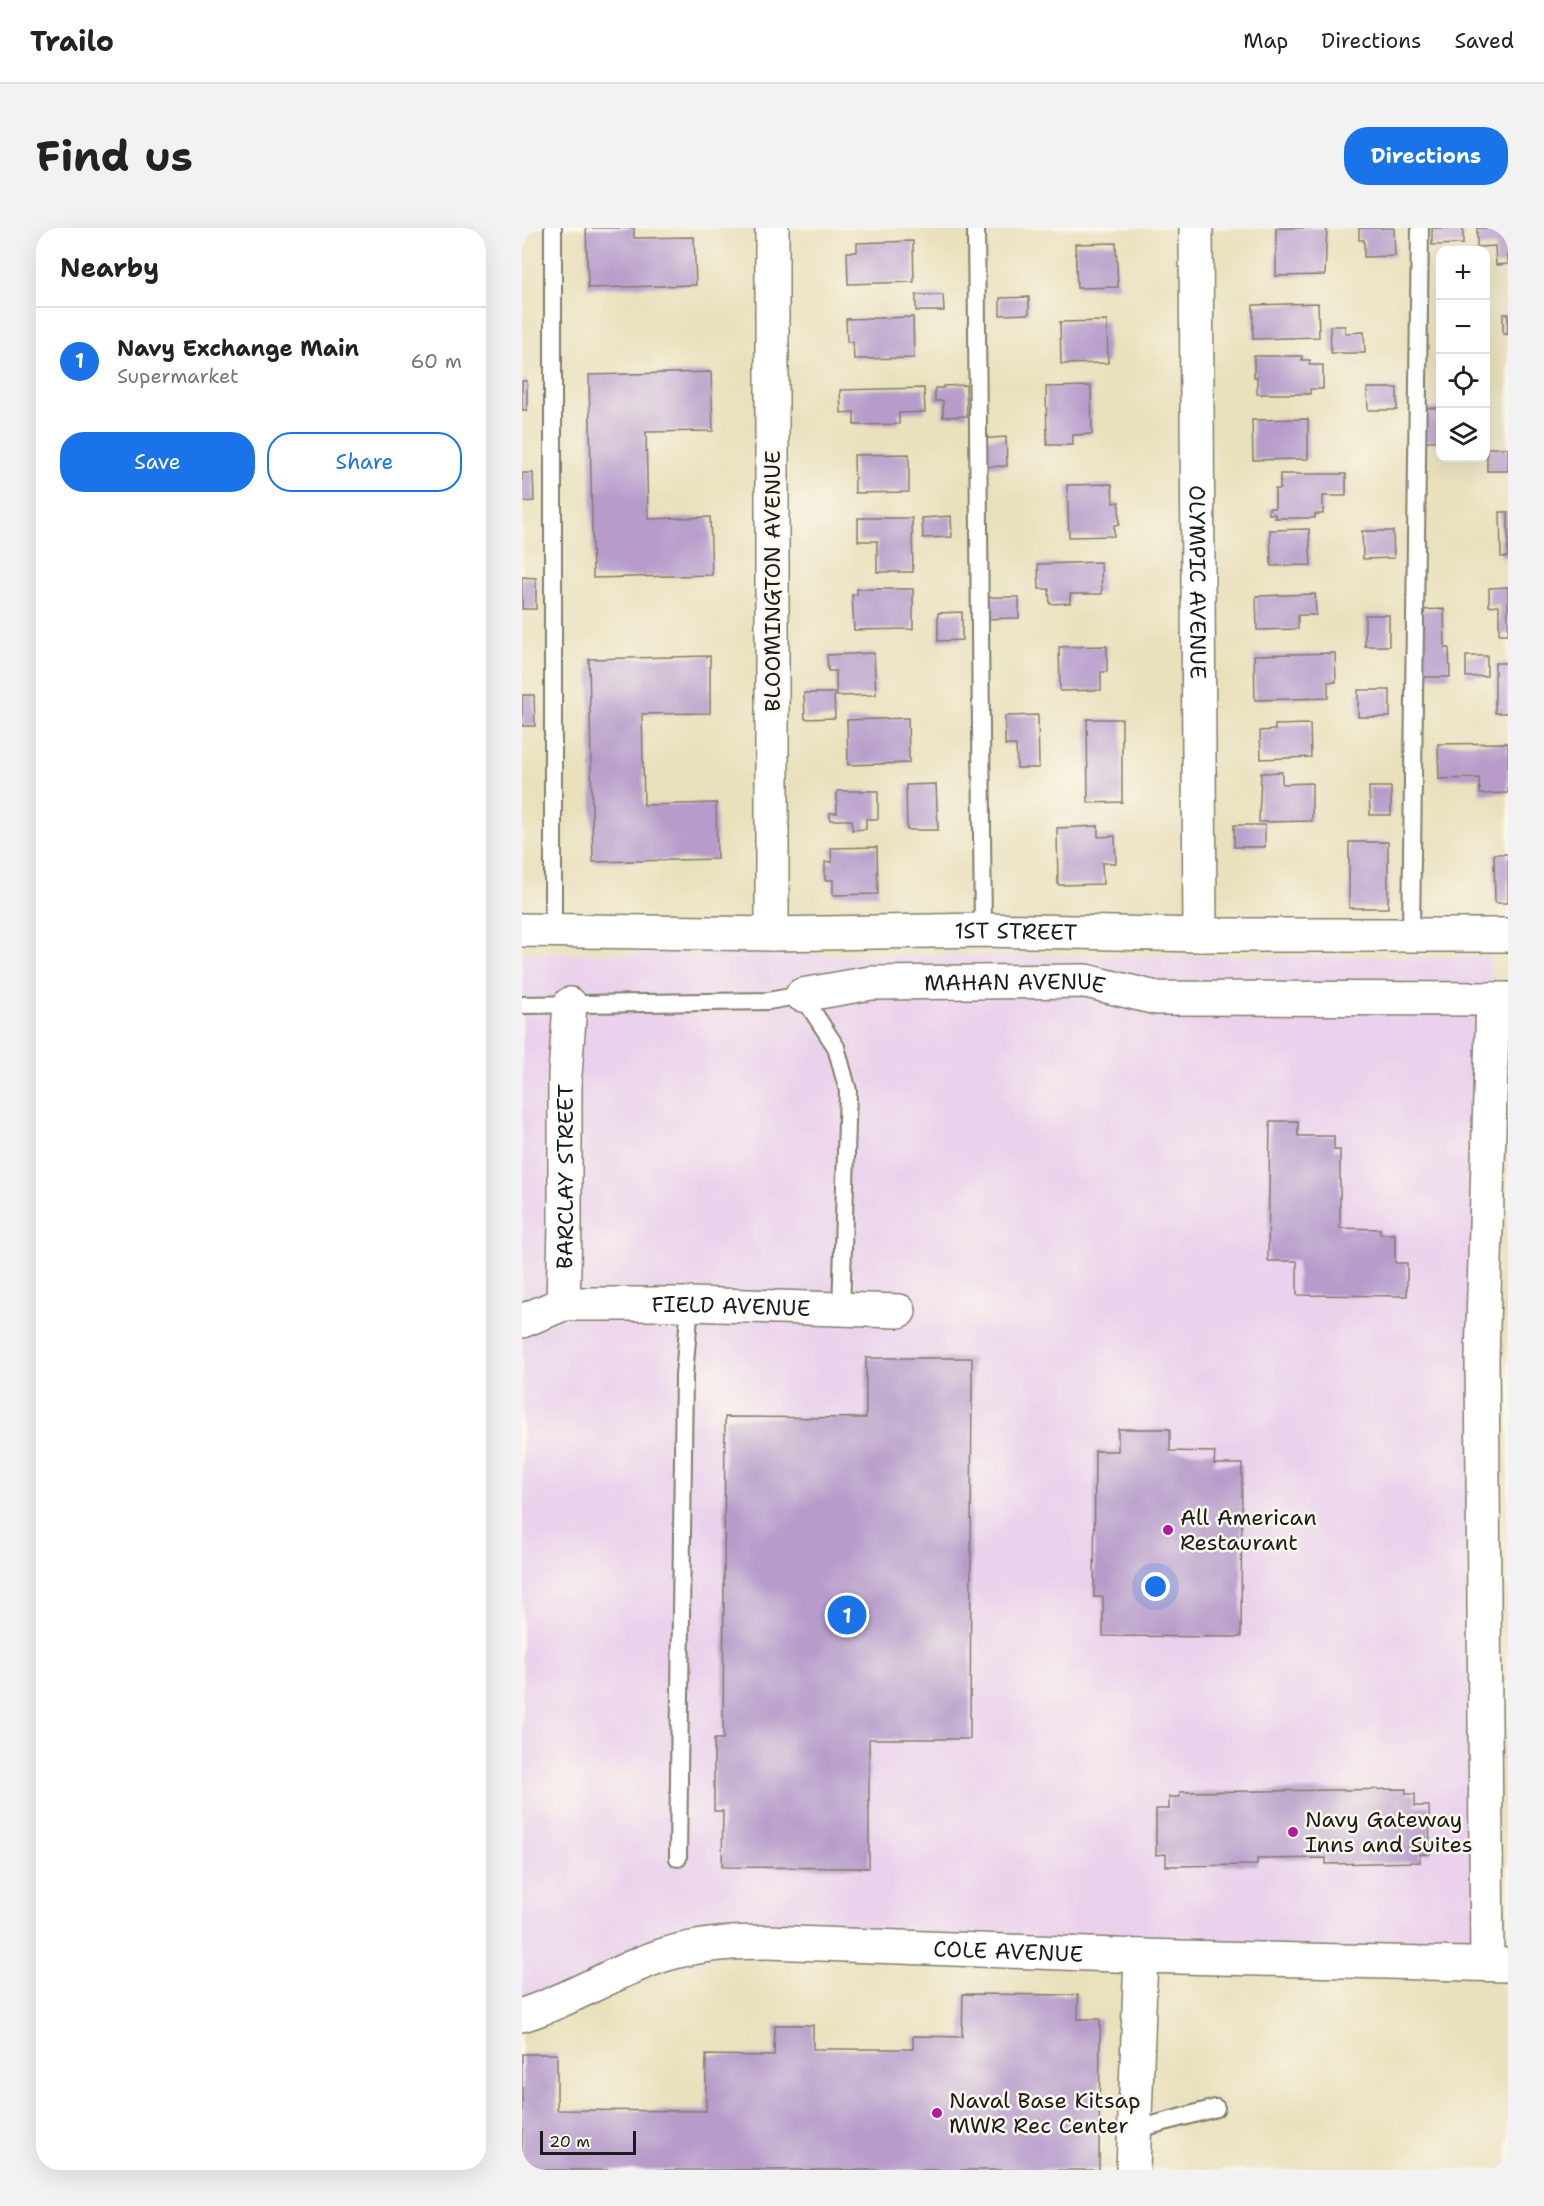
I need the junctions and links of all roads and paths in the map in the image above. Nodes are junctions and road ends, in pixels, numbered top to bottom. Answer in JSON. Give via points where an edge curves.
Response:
{"nodes":[{"id":1,"x":553,"y":228,"type":"edge"},
{"id":2,"x":772,"y":228,"type":"edge"},
{"id":3,"x":976,"y":228,"type":"edge"},
{"id":4,"x":1196,"y":228,"type":"edge"},
{"id":5,"x":1420,"y":228,"type":"edge"},
{"id":6,"x":537,"y":930,"type":"edge"},
{"id":7,"x":983,"y":930,"type":"junction"},
{"id":8,"x":772,"y":933,"type":"junction"},
{"id":9,"x":1412,"y":934,"type":"junction"},
{"id":10,"x":1200,"y":935,"type":"junction"},
{"id":11,"x":1508,"y":935,"type":"edge"},
{"id":12,"x":802,"y":995,"type":"junction"},
{"id":13,"x":1501,"y":999,"type":"edge"},
{"id":14,"x":570,"y":1004,"type":"junction"},
{"id":15,"x":522,"y":1005,"type":"edge"},
{"id":16,"x":563,"y":1304,"type":"junction"},
{"id":17,"x":690,"y":1305,"type":"junction"},
{"id":18,"x":841,"y":1310,"type":"junction"},
{"id":19,"x":899,"y":1311,"type":"dead end"},
{"id":20,"x":522,"y":1321,"type":"edge"},
{"id":21,"x":678,"y":1858,"type":"dead end"},
{"id":22,"x":1141,"y":1956,"type":"junction"},
{"id":23,"x":1498,"y":1965,"type":"edge"},
{"id":24,"x":522,"y":2015,"type":"edge"},
{"id":25,"x":1216,"y":2108,"type":"dead end"},
{"id":26,"x":1134,"y":2130,"type":"junction"},
{"id":27,"x":1133,"y":2170,"type":"edge"}],
"edges":[{"from":1,"to":6,"type":"lane"},
{"from":2,"to":8,"type":"street","name":"BLOOMINGTON AVENUE"},
{"from":3,"to":7,"type":"lane"},
{"from":4,"to":10,"type":"street","name":"OLYMPIC AVENUE"},
{"from":5,"to":9,"type":"lane"},
{"from":6,"to":8,"type":"street","name":"1ST STREET"},
{"from":7,"to":8,"type":"street","name":"1ST STREET"},
{"from":7,"to":10,"type":"street","name":"1ST STREET"},
{"from":9,"to":10,"type":"street","name":"1ST STREET"},
{"from":9,"to":11,"type":"street","name":"1ST STREET"},
{"from":12,"to":13,"type":"street","name":"MAHAN AVENUE","via":[[871,983],[1086,981],[1156,998]]},
{"from":12,"to":14,"type":"lane","name":"MAHAN AVENUE","via":[[768,1000]]},
{"from":12,"to":18,"type":"lane","via":[[836,1047],[848,1091]]},
{"from":13,"to":23,"type":"street","via":[[1482,1358]]},
{"from":14,"to":15,"type":"lane","name":"MAHAN AVENUE"},
{"from":14,"to":16,"type":"street","name":"BARCLAY STREET","via":[[565,1074]]},
{"from":16,"to":17,"type":"street","name":"FIELD AVENUE"},
{"from":16,"to":20,"type":"street"},
{"from":17,"to":18,"type":"street","name":"FIELD AVENUE"},
{"from":17,"to":21,"type":"lane","via":[[684,1375]]},
{"from":18,"to":19,"type":"street","name":"FIELD AVENUE"},
{"from":22,"to":23,"type":"street","name":"COLE AVENUE"},
{"from":22,"to":24,"type":"street","name":"COLE AVENUE","via":[[719,1942],[657,1957]]},
{"from":22,"to":26,"type":"street"},
{"from":25,"to":26,"type":"lane"},
{"from":26,"to":27,"type":"street"}]}
